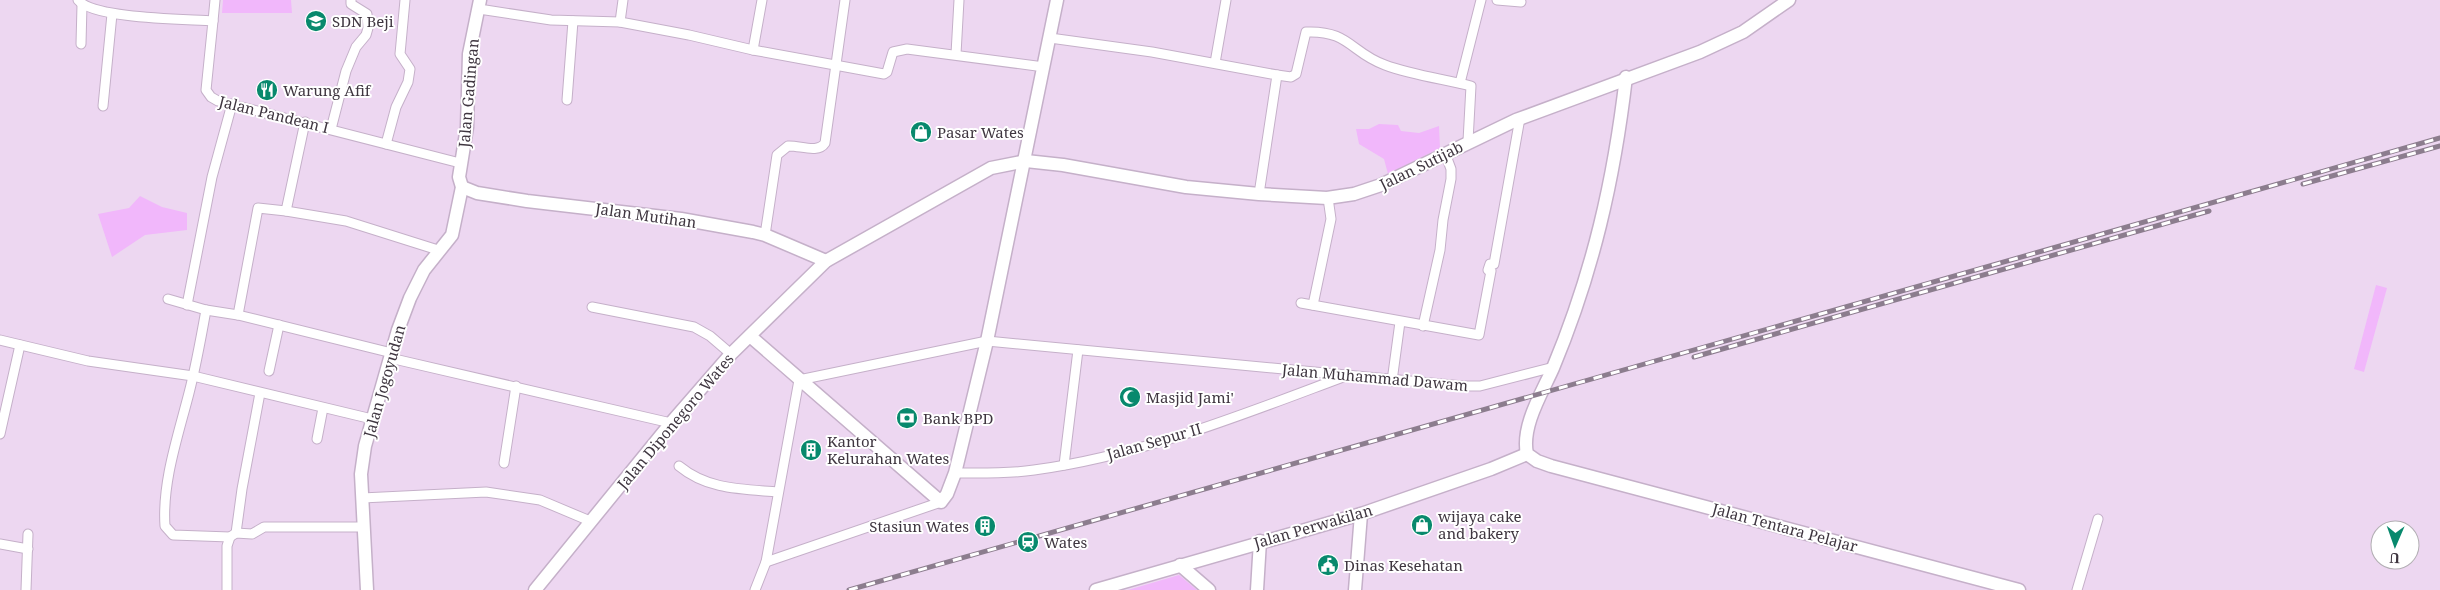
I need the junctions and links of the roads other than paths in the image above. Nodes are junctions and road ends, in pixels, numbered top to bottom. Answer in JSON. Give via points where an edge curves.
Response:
{"nodes":[{"id":1,"x":215,"y":0,"type":"edge"},
{"id":2,"x":351,"y":0,"type":"edge"},
{"id":3,"x":404,"y":0,"type":"edge"},
{"id":4,"x":623,"y":0,"type":"edge"},
{"id":5,"x":762,"y":0,"type":"edge"},
{"id":6,"x":845,"y":0,"type":"edge"},
{"id":7,"x":959,"y":0,"type":"edge"},
{"id":8,"x":1057,"y":0,"type":"edge"},
{"id":9,"x":1226,"y":0,"type":"edge"},
{"id":10,"x":1481,"y":0,"type":"edge"},
{"id":11,"x":1497,"y":0,"type":"edge"},
{"id":12,"x":1789,"y":0,"type":"edge"},
{"id":13,"x":80,"y":2,"type":"edge"},
{"id":14,"x":1521,"y":2,"type":"dead end"},
{"id":15,"x":480,"y":5,"type":"edge"},
{"id":16,"x":112,"y":14,"type":"junction"},
{"id":17,"x":213,"y":21,"type":"junction"},
{"id":18,"x":574,"y":21,"type":"junction"},
{"id":19,"x":620,"y":22,"type":"junction"},
{"id":20,"x":1050,"y":38,"type":"junction"},
{"id":21,"x":81,"y":44,"type":"dead end"},
{"id":22,"x":753,"y":50,"type":"junction"},
{"id":23,"x":956,"y":54,"type":"junction"},
{"id":24,"x":1215,"y":63,"type":"junction"},
{"id":25,"x":836,"y":65,"type":"junction"},
{"id":26,"x":1044,"y":67,"type":"junction"},
{"id":27,"x":1277,"y":75,"type":"junction"},
{"id":28,"x":1626,"y":77,"type":"junction"},
{"id":29,"x":1460,"y":83,"type":"junction"},
{"id":30,"x":567,"y":100,"type":"dead end"},
{"id":31,"x":232,"y":104,"type":"junction"},
{"id":32,"x":103,"y":106,"type":"dead end"},
{"id":33,"x":1520,"y":118,"type":"junction"},
{"id":34,"x":305,"y":122,"type":"junction"},
{"id":35,"x":331,"y":128,"type":"junction"},
{"id":36,"x":1468,"y":141,"type":"junction"},
{"id":37,"x":386,"y":144,"type":"junction"},
{"id":38,"x":1445,"y":153,"type":"junction"},
{"id":39,"x":1026,"y":160,"type":"junction"},
{"id":40,"x":460,"y":163,"type":"junction"},
{"id":41,"x":462,"y":187,"type":"junction"},
{"id":42,"x":1259,"y":194,"type":"junction"},
{"id":43,"x":1328,"y":198,"type":"junction"},
{"id":44,"x":286,"y":211,"type":"junction"},
{"id":45,"x":765,"y":235,"type":"junction"},
{"id":46,"x":438,"y":250,"type":"junction"},
{"id":47,"x":826,"y":261,"type":"junction"},
{"id":48,"x":168,"y":299,"type":"dead end"},
{"id":49,"x":1301,"y":303,"type":"dead end"},
{"id":50,"x":187,"y":305,"type":"junction"},
{"id":51,"x":1313,"y":305,"type":"junction"},
{"id":52,"x":592,"y":307,"type":"dead end"},
{"id":53,"x":206,"y":310,"type":"junction"},
{"id":54,"x":238,"y":315,"type":"junction"},
{"id":55,"x":1400,"y":322,"type":"junction"},
{"id":56,"x":279,"y":325,"type":"junction"},
{"id":57,"x":1423,"y":326,"type":"junction"},
{"id":58,"x":750,"y":336,"type":"junction"},
{"id":59,"x":0,"y":340,"type":"edge"},
{"id":60,"x":986,"y":341,"type":"junction"},
{"id":61,"x":20,"y":345,"type":"junction"},
{"id":62,"x":1078,"y":350,"type":"junction"},
{"id":63,"x":731,"y":354,"type":"junction"},
{"id":64,"x":391,"y":356,"type":"junction"},
{"id":65,"x":1554,"y":366,"type":"junction"},
{"id":66,"x":269,"y":371,"type":"dead end"},
{"id":67,"x":193,"y":376,"type":"junction"},
{"id":68,"x":1345,"y":376,"type":"junction"},
{"id":69,"x":799,"y":380,"type":"junction"},
{"id":70,"x":1392,"y":381,"type":"junction"},
{"id":71,"x":516,"y":386,"type":"junction"},
{"id":72,"x":260,"y":393,"type":"junction"},
{"id":73,"x":323,"y":408,"type":"junction"},
{"id":74,"x":372,"y":419,"type":"junction"},
{"id":75,"x":671,"y":423,"type":"junction"},
{"id":76,"x":0,"y":434,"type":"edge"},
{"id":77,"x":317,"y":439,"type":"dead end"},
{"id":78,"x":1527,"y":454,"type":"junction"},
{"id":79,"x":504,"y":463,"type":"dead end"},
{"id":80,"x":679,"y":466,"type":"dead end"},
{"id":81,"x":1064,"y":466,"type":"junction"},
{"id":82,"x":955,"y":473,"type":"junction"},
{"id":83,"x":778,"y":492,"type":"junction"},
{"id":84,"x":362,"y":498,"type":"junction"},
{"id":85,"x":941,"y":502,"type":"junction"},
{"id":86,"x":1361,"y":514,"type":"junction"},
{"id":87,"x":2098,"y":519,"type":"dead end"},
{"id":88,"x":590,"y":521,"type":"junction"},
{"id":89,"x":363,"y":527,"type":"junction"},
{"id":90,"x":28,"y":534,"type":"dead end"},
{"id":91,"x":233,"y":535,"type":"junction"},
{"id":92,"x":1260,"y":541,"type":"junction"},
{"id":93,"x":0,"y":544,"type":"edge"},
{"id":94,"x":28,"y":549,"type":"junction"},
{"id":95,"x":766,"y":562,"type":"junction"},
{"id":96,"x":1180,"y":565,"type":"junction"},
{"id":97,"x":26,"y":590,"type":"edge"},
{"id":98,"x":228,"y":590,"type":"edge"},
{"id":99,"x":367,"y":590,"type":"edge"},
{"id":100,"x":535,"y":590,"type":"edge"},
{"id":101,"x":755,"y":590,"type":"edge"},
{"id":102,"x":1096,"y":590,"type":"edge"},
{"id":103,"x":1209,"y":590,"type":"edge"},
{"id":104,"x":1257,"y":590,"type":"edge"},
{"id":105,"x":1355,"y":590,"type":"edge"},
{"id":106,"x":2018,"y":590,"type":"edge"},
{"id":107,"x":2077,"y":590,"type":"edge"}],
"edges":[{"from":1,"to":17,"type":"street","name":"Jalan Pandean I"},
{"from":2,"to":35,"type":"street","via":[[354,7],[367,14],[368,28],[346,72]]},
{"from":3,"to":37,"type":"street","via":[[400,54],[410,69]]},
{"from":4,"to":19,"type":"street"},
{"from":5,"to":22,"type":"street"},
{"from":6,"to":25,"type":"street"},
{"from":7,"to":23,"type":"street"},
{"from":8,"to":20,"type":"main road"},
{"from":9,"to":24,"type":"street"},
{"from":10,"to":29,"type":"street"},
{"from":11,"to":14,"type":"street"},
{"from":12,"to":28,"type":"main road","name":"Jalan Sutijab","via":[[1742,32],[1700,52]]},
{"from":13,"to":16,"type":"street","via":[[93,10]]},
{"from":13,"to":21,"type":"street"},
{"from":15,"to":18,"type":"street"},
{"from":15,"to":40,"type":"main road","name":"Jalan Gadingan","via":[[469,54],[467,127]]},
{"from":16,"to":17,"type":"street"},
{"from":16,"to":32,"type":"street"},
{"from":17,"to":31,"type":"street","name":"Jalan Pandean I","via":[[206,90],[211,98]]},
{"from":18,"to":19,"type":"street"},
{"from":18,"to":30,"type":"street"},
{"from":19,"to":22,"type":"street"},
{"from":20,"to":24,"type":"street"},
{"from":20,"to":26,"type":"main road"},
{"from":22,"to":25,"type":"street"},
{"from":23,"to":25,"type":"street","via":[[900,50],[893,52],[884,74]]},
{"from":23,"to":26,"type":"street"},
{"from":24,"to":27,"type":"street"},
{"from":25,"to":45,"type":"street","via":[[825,143],[816,149],[788,146],[776,155]]},
{"from":26,"to":39,"type":"main road"},
{"from":27,"to":29,"type":"street","via":[[1294,76],[1306,32],[1324,32],[1344,38],[1370,59],[1386,66]]},
{"from":27,"to":42,"type":"street"},
{"from":28,"to":33,"type":"main road","name":"Jalan Sutijab"},
{"from":28,"to":65,"type":"main road","via":[[1599,237]]},
{"from":29,"to":36,"type":"street","via":[[1471,86]]},
{"from":31,"to":34,"type":"street","name":"Jalan Pandean I"},
{"from":31,"to":50,"type":"street","via":[[211,182]]},
{"from":33,"to":36,"type":"main road","name":"Jalan Sutijab"},
{"from":33,"to":57,"type":"street","via":[[1494,263],[1488,270],[1491,271],[1479,336]]},
{"from":34,"to":35,"type":"street","name":"Jalan Pandean I"},
{"from":34,"to":44,"type":"street"},
{"from":35,"to":37,"type":"street","name":"Jalan Pandean I"},
{"from":36,"to":38,"type":"main road","name":"Jalan Sutijab"},
{"from":37,"to":40,"type":"street","name":"Jalan Pandean I"},
{"from":38,"to":43,"type":"main road","name":"Jalan Sutijab","via":[[1381,185]]},
{"from":38,"to":57,"type":"street","via":[[1451,179]]},
{"from":39,"to":42,"type":"main road","name":"Jalan Sutijab","via":[[1186,186]]},
{"from":39,"to":47,"type":"main road","name":"Jalan Diponegoro Wates","via":[[991,168]]},
{"from":39,"to":60,"type":"main road"},
{"from":40,"to":41,"type":"main road","name":"Jalan Gadingan"},
{"from":41,"to":45,"type":"main road","name":"Jalan Mutihan","via":[[477,193],[681,219]]},
{"from":41,"to":46,"type":"main road","name":"Jalan Jogoyudan","via":[[452,235]]},
{"from":42,"to":43,"type":"main road","name":"Jalan Sutijab"},
{"from":43,"to":51,"type":"street","via":[[1331,219]]},
{"from":44,"to":46,"type":"street","via":[[346,221]]},
{"from":44,"to":54,"type":"street","via":[[258,208]]},
{"from":45,"to":47,"type":"main road","name":"Jalan Mutihan"},
{"from":46,"to":64,"type":"main road","name":"Jalan Jogoyudan","via":[[410,298]]},
{"from":47,"to":58,"type":"main road","name":"Jalan Diponegoro Wates"},
{"from":48,"to":50,"type":"street"},
{"from":49,"to":51,"type":"street"},
{"from":50,"to":53,"type":"street"},
{"from":51,"to":55,"type":"street"},
{"from":52,"to":63,"type":"street","via":[[694,327]]},
{"from":53,"to":54,"type":"street"},
{"from":53,"to":67,"type":"street"},
{"from":54,"to":56,"type":"street"},
{"from":55,"to":57,"type":"street"},
{"from":55,"to":70,"type":"street"},
{"from":56,"to":64,"type":"street"},
{"from":56,"to":66,"type":"street"},
{"from":58,"to":63,"type":"main road","name":"Jalan Diponegoro Wates"},
{"from":58,"to":69,"type":"main road"},
{"from":59,"to":61,"type":"street"},
{"from":60,"to":62,"type":"street","name":"Jalan Muhammad Dawam"},
{"from":60,"to":69,"type":"street","name":"Jalan Muhammad Dawam"},
{"from":60,"to":82,"type":"main road"},
{"from":61,"to":67,"type":"street","via":[[88,361]]},
{"from":61,"to":76,"type":"street"},
{"from":62,"to":68,"type":"street","name":"Jalan Muhammad Dawam"},
{"from":62,"to":81,"type":"street"},
{"from":63,"to":75,"type":"main road","name":"Jalan Diponegoro Wates"},
{"from":64,"to":71,"type":"street"},
{"from":64,"to":74,"type":"main road","name":"Jalan Jogoyudan"},
{"from":65,"to":70,"type":"street","name":"Jalan Muhammad Dawam","via":[[1480,386]]},
{"from":65,"to":78,"type":"main road","via":[[1525,441]]},
{"from":67,"to":72,"type":"street"},
{"from":67,"to":91,"type":"street","via":[[170,466],[165,526],[173,534]]},
{"from":68,"to":70,"type":"street","name":"Jalan Muhammad Dawam"},
{"from":68,"to":81,"type":"street","name":"Jalan Sepur II","via":[[1222,422]]},
{"from":69,"to":83,"type":"street"},
{"from":69,"to":85,"type":"main road"},
{"from":71,"to":75,"type":"street"},
{"from":71,"to":79,"type":"street"},
{"from":72,"to":73,"type":"street"},
{"from":72,"to":91,"type":"street"},
{"from":73,"to":74,"type":"street"},
{"from":73,"to":77,"type":"street"},
{"from":74,"to":84,"type":"main road","name":"Jalan Jogoyudan","via":[[361,474]]},
{"from":75,"to":88,"type":"main road","name":"Jalan Diponegoro Wates"},
{"from":78,"to":86,"type":"main road","name":"Jalan Perwakilan"},
{"from":78,"to":106,"type":"main road","name":"Jalan Tentara Pelajar","via":[[1551,466]]},
{"from":80,"to":83,"type":"street","via":[[715,486]]},
{"from":81,"to":82,"type":"street","name":"Jalan Sepur II"},
{"from":82,"to":85,"type":"main road"},
{"from":83,"to":95,"type":"street"},
{"from":84,"to":88,"type":"street","via":[[486,492],[540,500]]},
{"from":84,"to":89,"type":"main road","name":"Jalan Jogoyudan"},
{"from":85,"to":95,"type":"street"},
{"from":86,"to":92,"type":"main road","name":"Jalan Perwakilan"},
{"from":86,"to":105,"type":"main road"},
{"from":87,"to":107,"type":"street"},
{"from":88,"to":100,"type":"main road","name":"Jalan Diponegoro Wates"},
{"from":89,"to":91,"type":"street","via":[[264,527],[252,534]]},
{"from":89,"to":99,"type":"main road","name":"Jalan Jogoyudan"},
{"from":90,"to":94,"type":"street"},
{"from":91,"to":98,"type":"street","via":[[227,546]]},
{"from":92,"to":96,"type":"main road","name":"Jalan Perwakilan"},
{"from":92,"to":104,"type":"main road"},
{"from":93,"to":94,"type":"street"},
{"from":94,"to":97,"type":"street"},
{"from":95,"to":101,"type":"street"},
{"from":96,"to":102,"type":"main road","name":"Jalan Perwakilan"},
{"from":96,"to":103,"type":"main road"}]}
